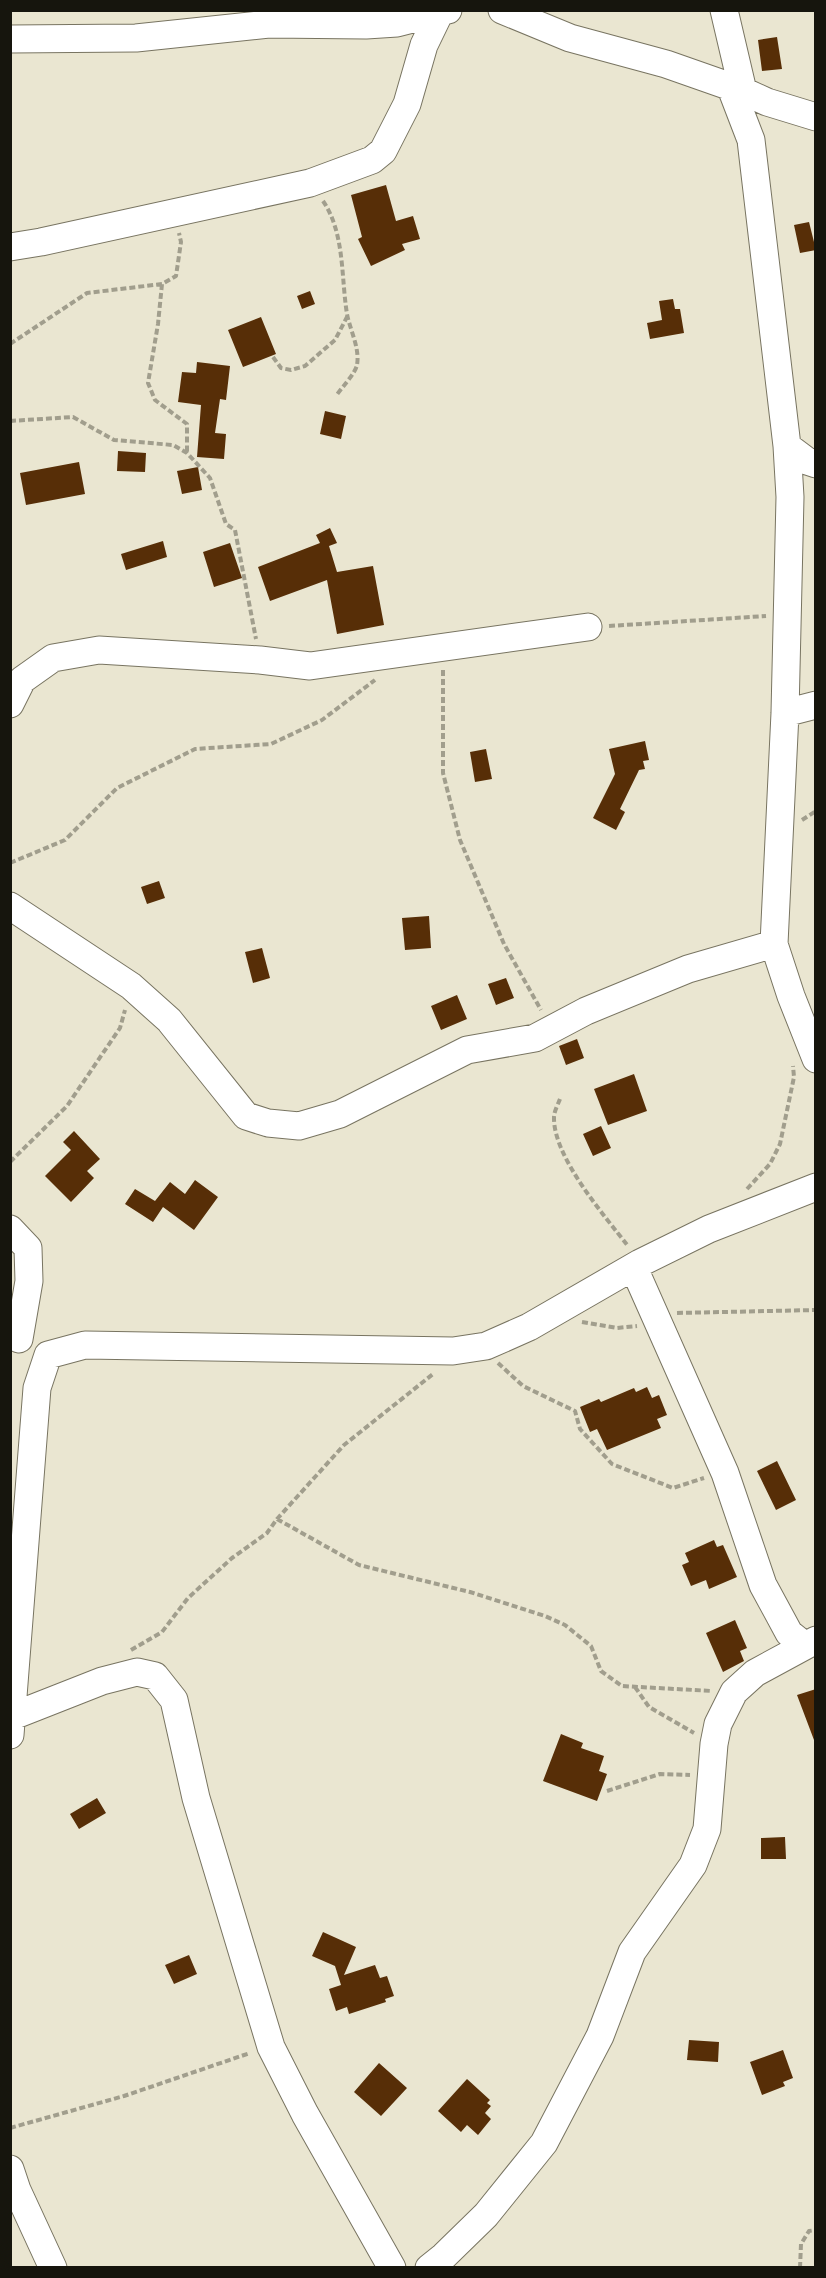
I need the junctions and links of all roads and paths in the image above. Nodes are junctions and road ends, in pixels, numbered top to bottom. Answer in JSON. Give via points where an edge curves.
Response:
{"nodes":[{"id":1,"x":724,"y":10,"type":"edge"},
{"id":2,"x":444,"y":11,"type":"edge"},
{"id":3,"x":504,"y":11,"type":"edge"},
{"id":4,"x":10,"y":39,"type":"edge"},
{"id":5,"x":737,"y":89,"type":"junction"},
{"id":6,"x":777,"y":105,"type":"junction"},
{"id":7,"x":816,"y":117,"type":"edge"},
{"id":8,"x":751,"y":140,"type":"junction"},
{"id":9,"x":310,"y":183,"type":"junction"},
{"id":10,"x":173,"y":212,"type":"junction"},
{"id":11,"x":10,"y":247,"type":"edge"},
{"id":12,"x":162,"y":284,"type":"junction"},
{"id":13,"x":347,"y":316,"type":"junction"},
{"id":14,"x":10,"y":344,"type":"edge"},
{"id":15,"x":273,"y":357,"type":"dead end"},
{"id":16,"x":336,"y":396,"type":"dead end"},
{"id":17,"x":10,"y":421,"type":"edge"},
{"id":18,"x":787,"y":446,"type":"junction"},
{"id":19,"x":187,"y":453,"type":"junction"},
{"id":20,"x":816,"y":464,"type":"edge"},
{"id":21,"x":788,"y":614,"type":"junction"},
{"id":22,"x":588,"y":627,"type":"joint"},
{"id":23,"x":442,"y":647,"type":"junction"},
{"id":24,"x":392,"y":654,"type":"junction"},
{"id":25,"x":260,"y":660,"type":"junction"},
{"id":26,"x":10,"y":704,"type":"edge"},
{"id":27,"x":816,"y":705,"type":"edge"},
{"id":28,"x":785,"y":713,"type":"junction"},
{"id":29,"x":10,"y":863,"type":"edge"},
{"id":30,"x":10,"y":906,"type":"edge"},
{"id":31,"x":774,"y":944,"type":"junction"},
{"id":32,"x":131,"y":986,"type":"junction"},
{"id":33,"x":552,"y":1029,"type":"junction"},
{"id":34,"x":804,"y":1062,"type":"edge"},
{"id":35,"x":560,"y":1099,"type":"dead end"},
{"id":36,"x":10,"y":1162,"type":"edge"},
{"id":37,"x":816,"y":1187,"type":"edge"},
{"id":38,"x":740,"y":1197,"type":"dead end"},
{"id":39,"x":10,"y":1229,"type":"edge"},
{"id":40,"x":637,"y":1265,"type":"junction"},
{"id":41,"x":816,"y":1310,"type":"edge"},
{"id":42,"x":577,"y":1321,"type":"dead end"},
{"id":43,"x":660,"y":1323,"type":"junction"},
{"id":44,"x":15,"y":1340,"type":"edge"},
{"id":45,"x":486,"y":1346,"type":"junction"},
{"id":46,"x":453,"y":1351,"type":"junction"},
{"id":47,"x":48,"y":1355,"type":"junction"},
{"id":48,"x":725,"y":1473,"type":"junction"},
{"id":49,"x":277,"y":1518,"type":"junction"},
{"id":50,"x":810,"y":1642,"type":"edge"},
{"id":51,"x":124,"y":1654,"type":"dead end"},
{"id":52,"x":634,"y":1687,"type":"junction"},
{"id":53,"x":734,"y":1692,"type":"junction"},
{"id":54,"x":12,"y":1726,"type":"edge"},
{"id":55,"x":714,"y":1744,"type":"junction"},
{"id":56,"x":711,"y":1775,"type":"junction"},
{"id":57,"x":607,"y":1791,"type":"dead end"},
{"id":58,"x":271,"y":2047,"type":"junction"},
{"id":59,"x":10,"y":2128,"type":"edge"},
{"id":60,"x":10,"y":2169,"type":"edge"},
{"id":61,"x":816,"y":2230,"type":"edge"},
{"id":62,"x":53,"y":2268,"type":"edge"},
{"id":63,"x":392,"y":2268,"type":"edge"},
{"id":64,"x":429,"y":2268,"type":"edge"},
{"id":65,"x":800,"y":2268,"type":"edge"}],
"edges":[{"from":1,"to":5,"type":"street"},
{"from":2,"to":4,"type":"street","via":[[397,23],[366,25],[269,24],[136,38]]},
{"from":2,"to":9,"type":"street","via":[[424,45],[407,104],[383,151],[372,160]]},
{"from":3,"to":5,"type":"street","via":[[570,38],[666,64]]},
{"from":5,"to":6,"type":"street"},
{"from":5,"to":8,"type":"street"},
{"from":6,"to":7,"type":"street"},
{"from":6,"to":8,"type":"street"},
{"from":8,"to":18,"type":"street"},
{"from":9,"to":10,"type":"street"},
{"from":9,"to":13,"type":"path","via":[[328,208],[340,247]]},
{"from":10,"to":11,"type":"street"},
{"from":10,"to":12,"type":"path","via":[[181,242],[176,276]]},
{"from":12,"to":14,"type":"path","via":[[87,293]]},
{"from":12,"to":19,"type":"path","via":[[148,383],[155,400],[187,424]]},
{"from":13,"to":15,"type":"path","via":[[335,340],[305,366],[281,368]]},
{"from":13,"to":16,"type":"path","via":[[357,366]]},
{"from":17,"to":19,"type":"path","via":[[73,417],[114,440],[173,445]]},
{"from":18,"to":20,"type":"street"},
{"from":18,"to":21,"type":"street"},
{"from":19,"to":25,"type":"path","via":[[210,478],[226,524],[235,530]]},
{"from":21,"to":22,"type":"path"},
{"from":21,"to":28,"type":"street"},
{"from":22,"to":23,"type":"street"},
{"from":23,"to":24,"type":"street"},
{"from":23,"to":33,"type":"path","via":[[443,773],[460,840],[504,944]]},
{"from":24,"to":25,"type":"street","via":[[310,666]]},
{"from":24,"to":29,"type":"path","via":[[373,682],[322,720],[271,744],[195,749],[117,788],[65,840]]},
{"from":25,"to":26,"type":"street","via":[[99,650],[52,658],[22,680]]},
{"from":27,"to":28,"type":"street"},
{"from":28,"to":31,"type":"street"},
{"from":30,"to":32,"type":"street"},
{"from":31,"to":33,"type":"street","via":[[688,969]]},
{"from":31,"to":34,"type":"street","via":[[791,996]]},
{"from":32,"to":33,"type":"street","via":[[169,1020],[246,1116],[268,1123],[299,1126],[340,1114],[467,1050],[535,1038]]},
{"from":32,"to":36,"type":"path","via":[[120,1028],[66,1106]]},
{"from":34,"to":38,"type":"path","via":[[794,1077],[780,1144],[770,1164]]},
{"from":35,"to":40,"type":"path","via":[[554,1116],[561,1150]]},
{"from":37,"to":40,"type":"street","via":[[710,1229]]},
{"from":39,"to":44,"type":"street","via":[[28,1248],[29,1281]]},
{"from":40,"to":43,"type":"street"},
{"from":40,"to":45,"type":"street","via":[[529,1327]]},
{"from":41,"to":43,"type":"path"},
{"from":42,"to":43,"type":"path","via":[[616,1328]]},
{"from":43,"to":48,"type":"street"},
{"from":44,"to":47,"type":"street"},
{"from":45,"to":46,"type":"street"},
{"from":45,"to":48,"type":"path","via":[[500,1366],[523,1386],[576,1411],[580,1429],[612,1464],[673,1488]]},
{"from":46,"to":47,"type":"street","via":[[85,1345]]},
{"from":46,"to":49,"type":"path","via":[[433,1374],[344,1445]]},
{"from":47,"to":54,"type":"street","via":[[37,1388]]},
{"from":48,"to":50,"type":"street","via":[[763,1585],[789,1633]]},
{"from":49,"to":51,"type":"path","via":[[267,1533],[188,1598],[162,1632]]},
{"from":49,"to":52,"type":"path","via":[[359,1565],[470,1592],[565,1625],[591,1646],[601,1671],[622,1686]]},
{"from":50,"to":53,"type":"street","via":[[755,1673]]},
{"from":52,"to":53,"type":"path"},
{"from":52,"to":55,"type":"path","via":[[649,1707]]},
{"from":53,"to":55,"type":"street","via":[[718,1724]]},
{"from":54,"to":58,"type":"street","via":[[102,1682],[137,1672],[155,1676],[174,1700],[196,1798]]},
{"from":55,"to":56,"type":"street"},
{"from":56,"to":57,"type":"path","via":[[660,1774]]},
{"from":56,"to":64,"type":"street","via":[[707,1829],[693,1865],[632,1952],[600,2036],[544,2143],[486,2215]]},
{"from":58,"to":59,"type":"path","via":[[124,2096]]},
{"from":58,"to":63,"type":"street","via":[[304,2114]]},
{"from":60,"to":62,"type":"street"},
{"from":61,"to":65,"type":"path","via":[[808,2231],[801,2244]]}]}
